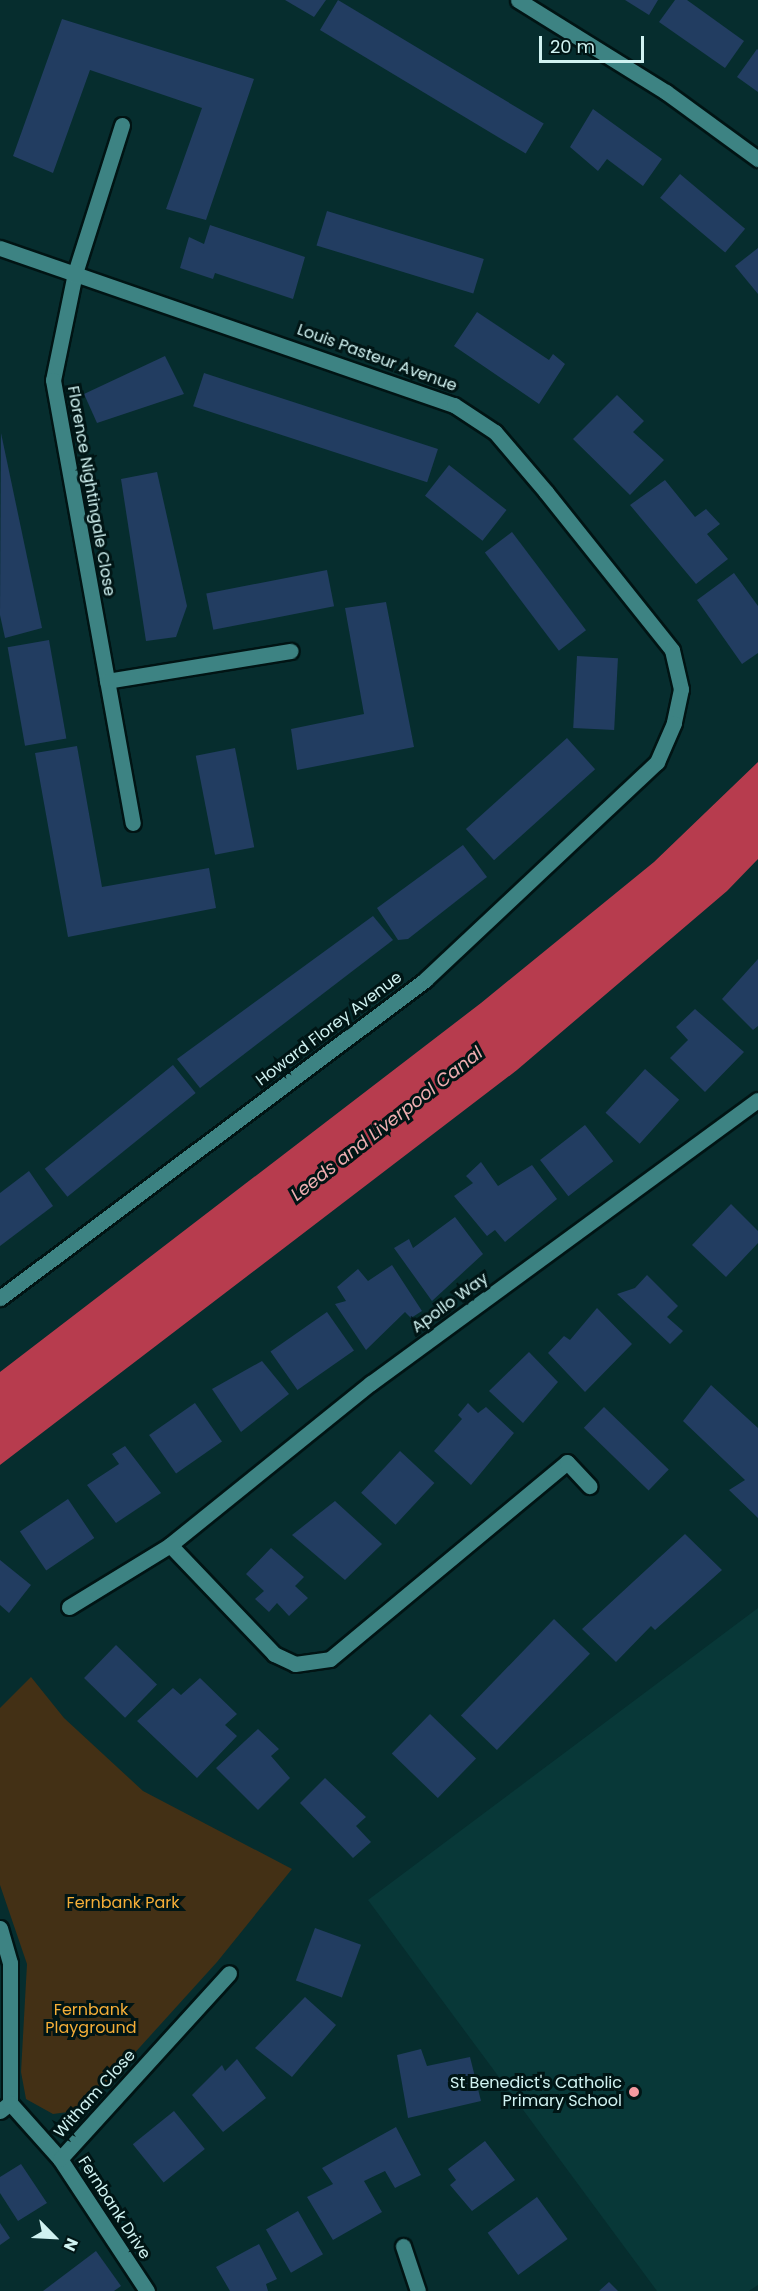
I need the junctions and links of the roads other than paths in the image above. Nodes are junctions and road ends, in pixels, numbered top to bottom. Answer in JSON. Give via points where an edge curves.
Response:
{"nodes":[{"id":1,"x":518,"y":0,"type":"edge"},
{"id":2,"x":122,"y":125,"type":"dead end"},
{"id":3,"x":758,"y":159,"type":"edge"},
{"id":4,"x":0,"y":248,"type":"edge"},
{"id":5,"x":75,"y":273,"type":"junction"},
{"id":6,"x":291,"y":651,"type":"dead end"},
{"id":7,"x":107,"y":681,"type":"junction"},
{"id":8,"x":657,"y":762,"type":"joint"},
{"id":9,"x":133,"y":824,"type":"dead end"},
{"id":10,"x":758,"y":1100,"type":"edge"},
{"id":11,"x":0,"y":1298,"type":"edge"},
{"id":12,"x":589,"y":1486,"type":"dead end"},
{"id":13,"x":170,"y":1545,"type":"junction"},
{"id":14,"x":69,"y":1607,"type":"dead end"},
{"id":15,"x":0,"y":1928,"type":"edge"},
{"id":16,"x":229,"y":1974,"type":"dead end"},
{"id":17,"x":5,"y":2107,"type":"edge"},
{"id":18,"x":60,"y":2160,"type":"junction"},
{"id":19,"x":403,"y":2246,"type":"dead end"},
{"id":20,"x":147,"y":2291,"type":"edge"},
{"id":21,"x":418,"y":2291,"type":"edge"}],
"edges":[{"from":1,"to":3,"type":"street","via":[[666,92]]},
{"from":2,"to":5,"type":"street","name":"Florence Nightingale Close"},
{"from":4,"to":5,"type":"street","name":"Louis Pasteur Avenue"},
{"from":5,"to":7,"type":"street","name":"Florence Nightingale Close","via":[[53,380]]},
{"from":5,"to":8,"type":"street","name":"Louis Pasteur Avenue","via":[[376,375],[454,405],[495,432],[672,650],[681,689],[674,723]]},
{"from":6,"to":7,"type":"street"},
{"from":7,"to":9,"type":"street","name":"Florence Nightingale Close"},
{"from":8,"to":11,"type":"street","name":"Howard Florey Avenue","via":[[425,980]]},
{"from":10,"to":13,"type":"street","name":"Apollo Way","via":[[371,1383]]},
{"from":12,"to":13,"type":"street","via":[[567,1462],[471,1546],[330,1659],[295,1664],[274,1654]]},
{"from":13,"to":14,"type":"street","name":"Apollo Way"},
{"from":15,"to":17,"type":"street","via":[[10,1963]]},
{"from":16,"to":18,"type":"street","name":"Witham Close"},
{"from":17,"to":18,"type":"street","name":"Fernbank Drive"},
{"from":18,"to":20,"type":"street","name":"Fernbank Drive"},
{"from":19,"to":21,"type":"street"}]}
